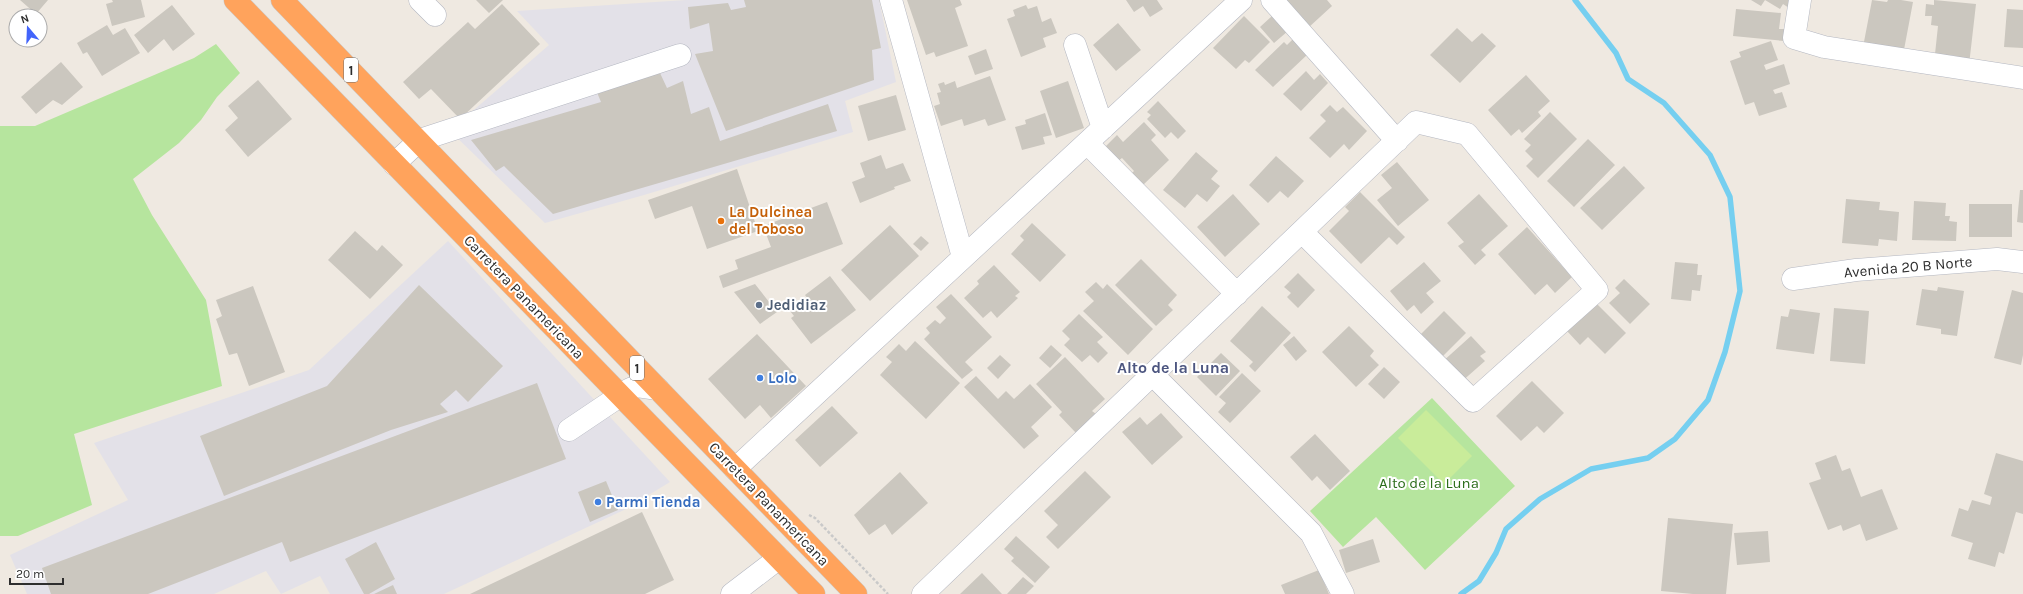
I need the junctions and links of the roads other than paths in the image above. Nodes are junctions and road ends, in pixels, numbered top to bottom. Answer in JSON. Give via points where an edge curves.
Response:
{"nodes":[{"id":1,"x":235,"y":0,"type":"edge"},
{"id":2,"x":282,"y":0,"type":"edge"},
{"id":3,"x":891,"y":0,"type":"edge"},
{"id":4,"x":1241,"y":0,"type":"edge"},
{"id":5,"x":1272,"y":0,"type":"edge"},
{"id":6,"x":1800,"y":0,"type":"edge"},
{"id":7,"x":1076,"y":45,"type":"dead end"},
{"id":8,"x":680,"y":55,"type":"dead end"},
{"id":9,"x":2023,"y":78,"type":"edge"},
{"id":10,"x":1103,"y":128,"type":"junction"},
{"id":11,"x":420,"y":140,"type":"junction"},
{"id":12,"x":1397,"y":140,"type":"junction"},
{"id":13,"x":1087,"y":143,"type":"junction"},
{"id":14,"x":394,"y":164,"type":"junction"},
{"id":15,"x":1302,"y":232,"type":"junction"},
{"id":16,"x":963,"y":257,"type":"junction"},
{"id":17,"x":2023,"y":262,"type":"edge"},
{"id":18,"x":1793,"y":279,"type":"dead end"},
{"id":19,"x":1236,"y":294,"type":"junction"},
{"id":20,"x":1152,"y":374,"type":"junction"},
{"id":21,"x":658,"y":389,"type":"junction"},
{"id":22,"x":620,"y":395,"type":"junction"},
{"id":23,"x":569,"y":430,"type":"dead end"},
{"id":24,"x":735,"y":469,"type":"junction"},
{"id":25,"x":779,"y":558,"type":"junction"},
{"id":26,"x":796,"y":576,"type":"junction"},
{"id":27,"x":732,"y":594,"type":"edge"},
{"id":28,"x":814,"y":594,"type":"edge"},
{"id":29,"x":824,"y":594,"type":"edge"},
{"id":30,"x":856,"y":594,"type":"edge"},
{"id":31,"x":923,"y":594,"type":"edge"},
{"id":32,"x":1343,"y":594,"type":"edge"}],
"edges":[{"from":1,"to":14,"type":"highway","name":"Carretera Panamericana","number":"1"},
{"from":2,"to":11,"type":"highway","name":"Carretera Panamericana","number":"1"},
{"from":3,"to":16,"type":"street"},
{"from":4,"to":10,"type":"street"},
{"from":5,"to":12,"type":"street"},
{"from":6,"to":9,"type":"street","via":[[1794,38],[1824,47]]},
{"from":7,"to":10,"type":"street"},
{"from":8,"to":11,"type":"street"},
{"from":10,"to":13,"type":"street"},
{"from":11,"to":14,"type":"street"},
{"from":11,"to":21,"type":"highway","name":"Carretera Panamericana","number":"1"},
{"from":12,"to":15,"type":"street"},
{"from":12,"to":15,"type":"street","via":[[1416,122],[1467,134],[1597,290],[1472,401]]},
{"from":13,"to":16,"type":"street"},
{"from":13,"to":19,"type":"street"},
{"from":14,"to":22,"type":"highway","name":"Carretera Panamericana","number":"1"},
{"from":15,"to":19,"type":"street"},
{"from":16,"to":24,"type":"street"},
{"from":17,"to":18,"type":"street","name":"Avenida 20 B Norte","via":[[1997,259],[1856,270]]},
{"from":19,"to":20,"type":"street"},
{"from":20,"to":31,"type":"street"},
{"from":20,"to":32,"type":"street","via":[[1311,533]]},
{"from":21,"to":22,"type":"street","via":[[637,386]]},
{"from":21,"to":24,"type":"highway","name":"Carretera Panamericana","number":"1"},
{"from":22,"to":23,"type":"street"},
{"from":22,"to":25,"type":"highway","name":"Carretera Panamericana","number":"1"},
{"from":24,"to":30,"type":"highway","name":"Carretera Panamericana","number":"1"},
{"from":25,"to":26,"type":"highway","name":"Carretera Panamericana","number":"1"},
{"from":25,"to":27,"type":"street"},
{"from":26,"to":28,"type":"highway","name":"Carretera Panamericana","number":"1"},
{"from":26,"to":29,"type":"highway"}]}
